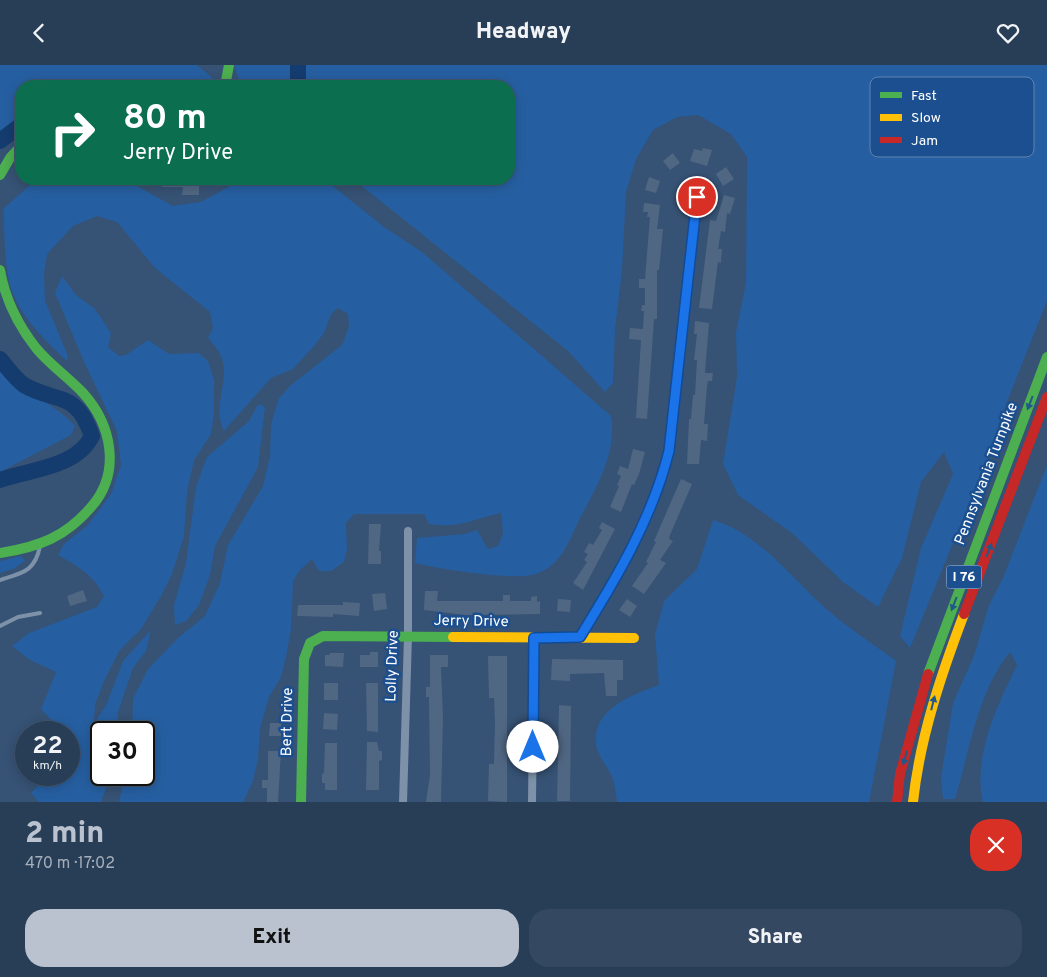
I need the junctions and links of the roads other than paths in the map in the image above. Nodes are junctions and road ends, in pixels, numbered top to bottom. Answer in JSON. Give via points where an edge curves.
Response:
{"nodes":[{"id":1,"x":229,"y":65,"type":"edge"},
{"id":2,"x":226,"y":80,"type":"edge"},
{"id":3,"x":15,"y":153,"type":"edge"},
{"id":4,"x":0,"y":175,"type":"edge"},
{"id":5,"x":697,"y":197,"type":"dead end"},
{"id":6,"x":0,"y":269,"type":"edge"},
{"id":7,"x":1047,"y":357,"type":"edge"},
{"id":8,"x":1047,"y":397,"type":"edge"},
{"id":9,"x":408,"y":531,"type":"dead end"},
{"id":10,"x":41,"y":544,"type":"junction"},
{"id":11,"x":0,"y":553,"type":"edge"},
{"id":12,"x":0,"y":581,"type":"edge"},
{"id":13,"x":40,"y":613,"type":"dead end"},
{"id":14,"x":0,"y":626,"type":"edge"},
{"id":15,"x":408,"y":636,"type":"junction"},
{"id":16,"x":580,"y":637,"type":"junction"},
{"id":17,"x":534,"y":638,"type":"junction"},
{"id":18,"x":634,"y":638,"type":"dead end"},
{"id":19,"x":310,"y":643,"type":"joint"},
{"id":20,"x":301,"y":802,"type":"edge"},
{"id":21,"x":403,"y":802,"type":"edge"},
{"id":22,"x":532,"y":802,"type":"edge"},
{"id":23,"x":897,"y":802,"type":"edge"},
{"id":24,"x":913,"y":802,"type":"edge"}],
"edges":[{"from":1,"to":2,"type":"main road"},
{"from":3,"to":4,"type":"main road"},
{"from":5,"to":16,"type":"street","via":[[669,451],[663,474],[636,540]]},
{"from":6,"to":10,"type":"main road","via":[[10,305],[25,332],[92,404],[112,452],[104,490],[92,506],[72,525]]},
{"from":7,"to":23,"type":"main road","name":"Pennsylvania Turnpike","number":"I 76","one_way":true,"via":[[927,677],[900,774]]},
{"from":24,"to":8,"type":"main road","name":"Pennsylvania Turnpike","number":"I 76","one_way":true,"via":[[916,774],[939,681]]},
{"from":9,"to":15,"type":"street","name":"Lolly Drive"},
{"from":10,"to":11,"type":"main road"},
{"from":10,"to":12,"type":"lane","via":[[38,561],[28,571]]},
{"from":13,"to":14,"type":"lane","via":[[18,617]]},
{"from":15,"to":17,"type":"main road","name":"Jerry Drive"},
{"from":15,"to":19,"type":"main road","name":"Jerry Drive","via":[[323,636]]},
{"from":15,"to":21,"type":"street","name":"Lolly Drive"},
{"from":16,"to":17,"type":"main road","name":"Jerry Drive"},
{"from":16,"to":18,"type":"main road","name":"Jerry Drive"},
{"from":17,"to":22,"type":"street"},
{"from":19,"to":20,"type":"main road","name":"Bert Drive","via":[[304,659]]}]}
